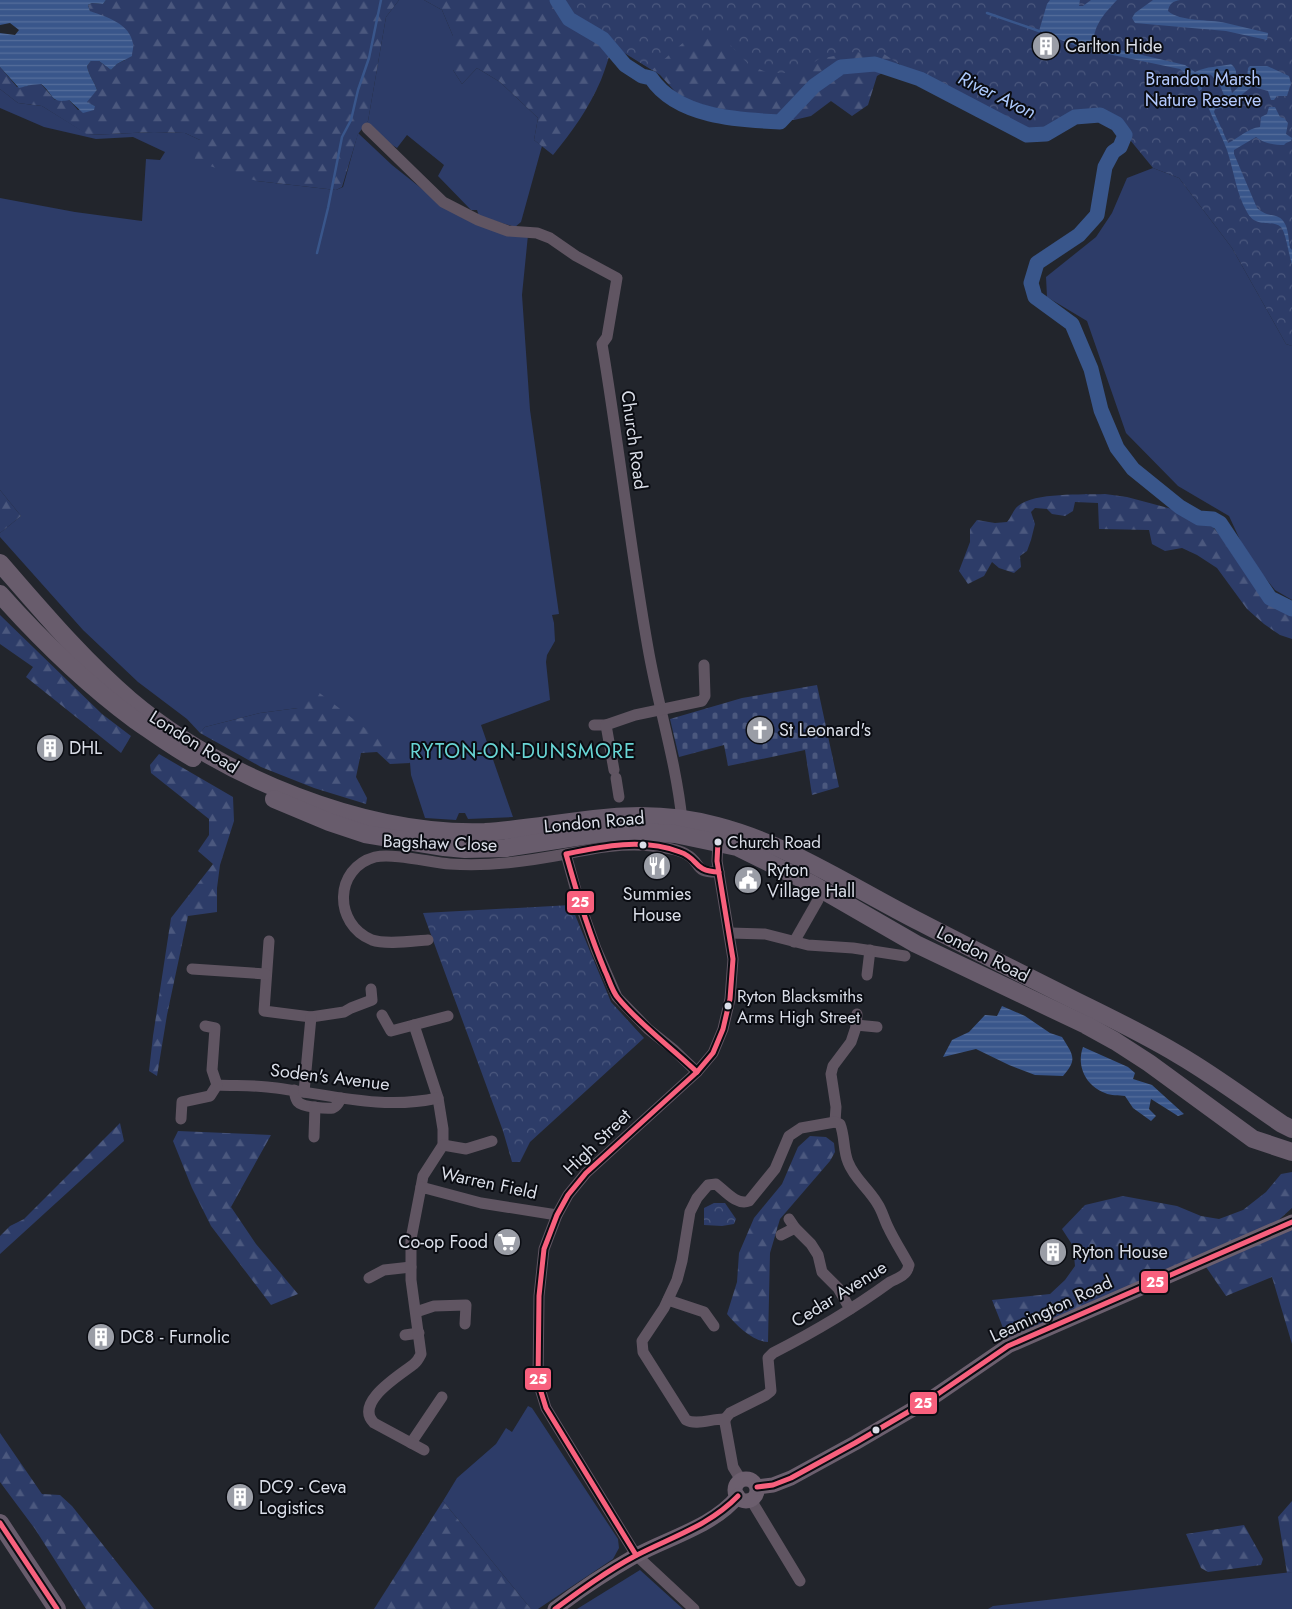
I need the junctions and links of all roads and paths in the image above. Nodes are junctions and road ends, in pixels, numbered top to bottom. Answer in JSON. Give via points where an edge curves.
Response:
{"nodes":[{"id":1,"x":367,"y":128,"type":"dead end"},
{"id":2,"x":0,"y":563,"type":"edge"},
{"id":3,"x":0,"y":594,"type":"edge"},
{"id":4,"x":704,"y":665,"type":"dead end"},
{"id":5,"x":662,"y":709,"type":"junction"},
{"id":6,"x":594,"y":725,"type":"dead end"},
{"id":7,"x":606,"y":725,"type":"junction"},
{"id":8,"x":619,"y":797,"type":"dead end"},
{"id":9,"x":682,"y":820,"type":"junction"},
{"id":10,"x":698,"y":838,"type":"junction"},
{"id":11,"x":718,"y":842,"type":"junction"},
{"id":12,"x":566,"y":854,"type":"junction"},
{"id":13,"x":719,"y":872,"type":"junction"},
{"id":14,"x":818,"y":900,"type":"dead end"},
{"id":15,"x":730,"y":933,"type":"junction"},
{"id":16,"x":428,"y":940,"type":"dead end"},
{"id":17,"x":269,"y":941,"type":"dead end"},
{"id":18,"x":794,"y":942,"type":"junction"},
{"id":19,"x":870,"y":950,"type":"junction"},
{"id":20,"x":904,"y":956,"type":"dead end"},
{"id":21,"x":192,"y":969,"type":"dead end"},
{"id":22,"x":266,"y":974,"type":"junction"},
{"id":23,"x":867,"y":975,"type":"dead end"},
{"id":24,"x":371,"y":989,"type":"dead end"},
{"id":25,"x":382,"y":1014,"type":"dead end"},
{"id":26,"x":448,"y":1016,"type":"dead end"},
{"id":27,"x":311,"y":1017,"type":"junction"},
{"id":28,"x":414,"y":1025,"type":"junction"},
{"id":29,"x":210,"y":1027,"type":"dead end"},
{"id":30,"x":877,"y":1027,"type":"dead end"},
{"id":31,"x":697,"y":1072,"type":"junction"},
{"id":32,"x":217,"y":1086,"type":"junction"},
{"id":33,"x":299,"y":1091,"type":"junction"},
{"id":34,"x":341,"y":1098,"type":"junction"},
{"id":35,"x":438,"y":1098,"type":"junction"},
{"id":36,"x":315,"y":1107,"type":"junction"},
{"id":37,"x":181,"y":1119,"type":"dead end"},
{"id":38,"x":835,"y":1122,"type":"junction"},
{"id":39,"x":1292,"y":1129,"type":"edge"},
{"id":40,"x":314,"y":1137,"type":"dead end"},
{"id":41,"x":492,"y":1141,"type":"dead end"},
{"id":42,"x":443,"y":1145,"type":"junction"},
{"id":43,"x":1292,"y":1152,"type":"edge"},
{"id":44,"x":421,"y":1186,"type":"junction"},
{"id":45,"x":557,"y":1215,"type":"junction"},
{"id":46,"x":1292,"y":1222,"type":"edge"},
{"id":47,"x":781,"y":1236,"type":"dead end"},
{"id":48,"x":411,"y":1267,"type":"junction"},
{"id":49,"x":369,"y":1278,"type":"dead end"},
{"id":50,"x":668,"y":1300,"type":"junction"},
{"id":51,"x":850,"y":1309,"type":"junction"},
{"id":52,"x":416,"y":1312,"type":"junction"},
{"id":53,"x":465,"y":1324,"type":"dead end"},
{"id":54,"x":714,"y":1326,"type":"dead end"},
{"id":55,"x":419,"y":1334,"type":"junction"},
{"id":56,"x":405,"y":1335,"type":"dead end"},
{"id":57,"x":442,"y":1397,"type":"dead end"},
{"id":58,"x":725,"y":1418,"type":"junction"},
{"id":59,"x":411,"y":1443,"type":"junction"},
{"id":60,"x":424,"y":1450,"type":"dead end"},
{"id":61,"x":740,"y":1480,"type":"joint"},
{"id":62,"x":748,"y":1494,"type":"junction"},
{"id":63,"x":0,"y":1523,"type":"edge"},
{"id":64,"x":636,"y":1556,"type":"junction"},
{"id":65,"x":800,"y":1581,"type":"dead end"},
{"id":66,"x":57,"y":1609,"type":"edge"},
{"id":67,"x":555,"y":1609,"type":"edge"},
{"id":68,"x":694,"y":1609,"type":"edge"}],
"edges":[{"from":1,"to":5,"type":"street","name":"Church Road","via":[[443,202],[508,231],[537,233],[550,238],[617,278],[607,338],[602,344],[642,614]]},
{"from":2,"to":9,"type":"highway","name":"London Road","via":[[65,636],[132,701],[198,749],[300,798],[370,819],[448,831],[503,830],[624,816]]},
{"from":3,"to":10,"type":"highway","name":"London Road","via":[[50,648],[157,736],[226,776],[329,822],[375,835],[466,849],[506,848],[624,831]]},
{"from":4,"to":5,"type":"street","via":[[705,696],[702,701]]},
{"from":5,"to":7,"type":"street"},
{"from":5,"to":9,"type":"street","name":"Church Road","via":[[679,789]]},
{"from":6,"to":7,"type":"street"},
{"from":7,"to":8,"type":"street"},
{"from":9,"to":10,"type":"street"},
{"from":9,"to":39,"type":"highway","name":"London Road","via":[[750,836],[825,870],[1165,1046]]},
{"from":10,"to":11,"type":"highway","name":"London Road"},
{"from":11,"to":13,"type":"street","name":"High Street"},
{"from":11,"to":43,"type":"highway","name":"London Road","via":[[754,854],[916,944],[1086,1025],[1149,1063],[1253,1139]]},
{"from":12,"to":13,"type":"street","name":"Bagshaw Close","via":[[616,845],[651,846],[680,851],[692,858],[700,870]]},
{"from":12,"to":16,"type":"street","name":"Bagshaw Close","via":[[486,865],[381,856],[362,863],[349,875],[344,891],[344,909],[354,929],[379,942]]},
{"from":12,"to":31,"type":"street","via":[[590,932],[617,998]]},
{"from":13,"to":15,"type":"street","name":"High Street"},
{"from":14,"to":18,"type":"street"},
{"from":15,"to":18,"type":"street","via":[[765,934]]},
{"from":15,"to":31,"type":"street","name":"High Street","via":[[733,959],[730,999],[723,1029],[713,1053]]},
{"from":17,"to":22,"type":"street"},
{"from":18,"to":19,"type":"street"},
{"from":19,"to":20,"type":"street"},
{"from":19,"to":23,"type":"street"},
{"from":21,"to":22,"type":"street"},
{"from":22,"to":27,"type":"street","via":[[264,1011]]},
{"from":24,"to":27,"type":"street","via":[[372,1000],[344,1012]]},
{"from":25,"to":28,"type":"street","via":[[391,1032]]},
{"from":26,"to":28,"type":"street"},
{"from":27,"to":33,"type":"street"},
{"from":28,"to":35,"type":"street"},
{"from":29,"to":32,"type":"street","via":[[212,1070]]},
{"from":30,"to":38,"type":"street","via":[[856,1019],[851,1042],[834,1066]]},
{"from":31,"to":45,"type":"street","name":"High Street","via":[[586,1173]]},
{"from":32,"to":33,"type":"street","name":"Soden's Avenue","via":[[265,1086]]},
{"from":32,"to":37,"type":"street","via":[[210,1096],[182,1102]]},
{"from":33,"to":34,"type":"street","name":"Soden's Avenue"},
{"from":33,"to":36,"type":"street","via":[[296,1100]]},
{"from":34,"to":35,"type":"street","name":"Soden's Avenue","via":[[384,1103]]},
{"from":34,"to":36,"type":"street","via":[[333,1108]]},
{"from":35,"to":42,"type":"street","via":[[443,1118]]},
{"from":36,"to":40,"type":"street"},
{"from":38,"to":50,"type":"street","via":[[801,1128],[789,1136],[775,1169],[745,1203],[716,1184],[708,1185],[690,1212],[682,1261]]},
{"from":38,"to":51,"type":"street","name":"Cedar Avenue","via":[[840,1124],[844,1152],[855,1177],[881,1208],[888,1228],[909,1265],[906,1273]]},
{"from":41,"to":42,"type":"street","via":[[466,1149]]},
{"from":42,"to":44,"type":"street","via":[[423,1176]]},
{"from":44,"to":45,"type":"street","name":"Warren Field","via":[[481,1203]]},
{"from":44,"to":48,"type":"street","name":"Warren Field","via":[[411,1239]]},
{"from":45,"to":64,"type":"street","name":"High Street","via":[[544,1248],[539,1296],[538,1382],[546,1408]]},
{"from":46,"to":62,"type":"main road","name":"Leamington Road","via":[[1008,1346],[932,1398],[855,1443],[791,1478]]},
{"from":47,"to":51,"type":"street","via":[[792,1223],[811,1244],[822,1272],[838,1288]]},
{"from":48,"to":49,"type":"street","via":[[384,1270]]},
{"from":48,"to":52,"type":"street","name":"Warren Field"},
{"from":50,"to":54,"type":"street","via":[[704,1312]]},
{"from":50,"to":58,"type":"street","via":[[642,1341],[643,1352],[686,1420]]},
{"from":51,"to":58,"type":"street","name":"Cedar Avenue","via":[[773,1353],[768,1358],[770,1391]]},
{"from":52,"to":53,"type":"street","via":[[434,1306],[466,1306]]},
{"from":52,"to":55,"type":"street","name":"Warren Field"},
{"from":55,"to":56,"type":"street"},
{"from":55,"to":59,"type":"street","name":"Warren Field","via":[[421,1349],[418,1360],[384,1386],[371,1403],[369,1412],[371,1420]]},
{"from":57,"to":59,"type":"street"},
{"from":58,"to":61,"type":"street","via":[[733,1467]]},
{"from":59,"to":60,"type":"street"},
{"from":61,"to":62,"type":"main road","via":[[750,1480]]},
{"from":62,"to":64,"type":"main road","via":[[715,1517]]},
{"from":62,"to":65,"type":"street"},
{"from":63,"to":66,"type":"highway"},
{"from":64,"to":67,"type":"main road","via":[[587,1584]]},
{"from":64,"to":68,"type":"street","name":"High Street"}]}
